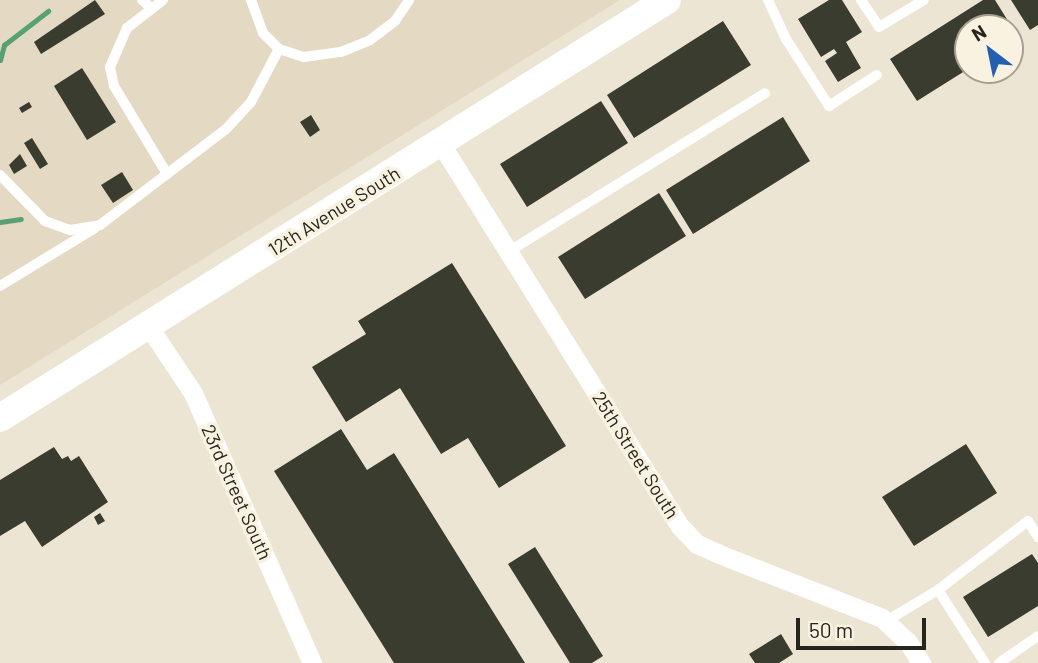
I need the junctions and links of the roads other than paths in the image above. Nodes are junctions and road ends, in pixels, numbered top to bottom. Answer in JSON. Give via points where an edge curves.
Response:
{"nodes":[{"id":1,"x":163,"y":0,"type":"edge"},
{"id":2,"x":251,"y":0,"type":"edge"},
{"id":3,"x":409,"y":0,"type":"edge"},
{"id":4,"x":667,"y":0,"type":"edge"},
{"id":5,"x":768,"y":0,"type":"edge"},
{"id":6,"x":861,"y":0,"type":"edge"},
{"id":7,"x":924,"y":0,"type":"edge"},
{"id":8,"x":146,"y":4,"type":"edge"},
{"id":9,"x":279,"y":49,"type":"junction"},
{"id":10,"x":877,"y":75,"type":"dead end"},
{"id":11,"x":765,"y":93,"type":"dead end"},
{"id":12,"x":441,"y":144,"type":"junction"},
{"id":13,"x":167,"y":174,"type":"junction"},
{"id":14,"x":0,"y":175,"type":"edge"},
{"id":15,"x":100,"y":225,"type":"junction"},
{"id":16,"x":508,"y":252,"type":"junction"},
{"id":17,"x":0,"y":286,"type":"edge"},
{"id":18,"x":149,"y":327,"type":"junction"},
{"id":19,"x":0,"y":418,"type":"edge"},
{"id":20,"x":1038,"y":537,"type":"edge"},
{"id":21,"x":938,"y":590,"type":"junction"},
{"id":22,"x":886,"y":621,"type":"junction"},
{"id":23,"x":1038,"y":636,"type":"edge"},
{"id":24,"x":312,"y":663,"type":"edge"},
{"id":25,"x":921,"y":663,"type":"edge"},
{"id":26,"x":985,"y":663,"type":"edge"},
{"id":27,"x":999,"y":663,"type":"edge"}],
"edges":[{"from":1,"to":8,"type":"lane"},
{"from":2,"to":9,"type":"lane","via":[[264,33]]},
{"from":3,"to":9,"type":"lane","via":[[387,27],[341,52],[304,57]]},
{"from":4,"to":12,"type":"street","name":"12th Avenue South"},
{"from":5,"to":10,"type":"lane","via":[[786,39],[829,106]]},
{"from":6,"to":7,"type":"lane","via":[[879,27]]},
{"from":8,"to":13,"type":"lane","via":[[127,28],[110,67],[114,86]]},
{"from":9,"to":13,"type":"lane","via":[[251,102]]},
{"from":11,"to":16,"type":"lane"},
{"from":12,"to":16,"type":"street","name":"25th Street South"},
{"from":12,"to":18,"type":"street","name":"12th Avenue South"},
{"from":13,"to":15,"type":"lane"},
{"from":14,"to":15,"type":"lane","via":[[45,221],[69,230]]},
{"from":15,"to":17,"type":"lane"},
{"from":16,"to":22,"type":"street","name":"25th Street South","via":[[680,526],[697,544]]},
{"from":18,"to":19,"type":"street","name":"12th Avenue South"},
{"from":18,"to":24,"type":"street","name":"23rd Street South","via":[[193,393]]},
{"from":20,"to":21,"type":"lane","via":[[1028,521]]},
{"from":21,"to":22,"type":"lane"},
{"from":21,"to":26,"type":"lane"},
{"from":22,"to":25,"type":"street","name":"25th Street South"},
{"from":23,"to":27,"type":"lane"}]}
